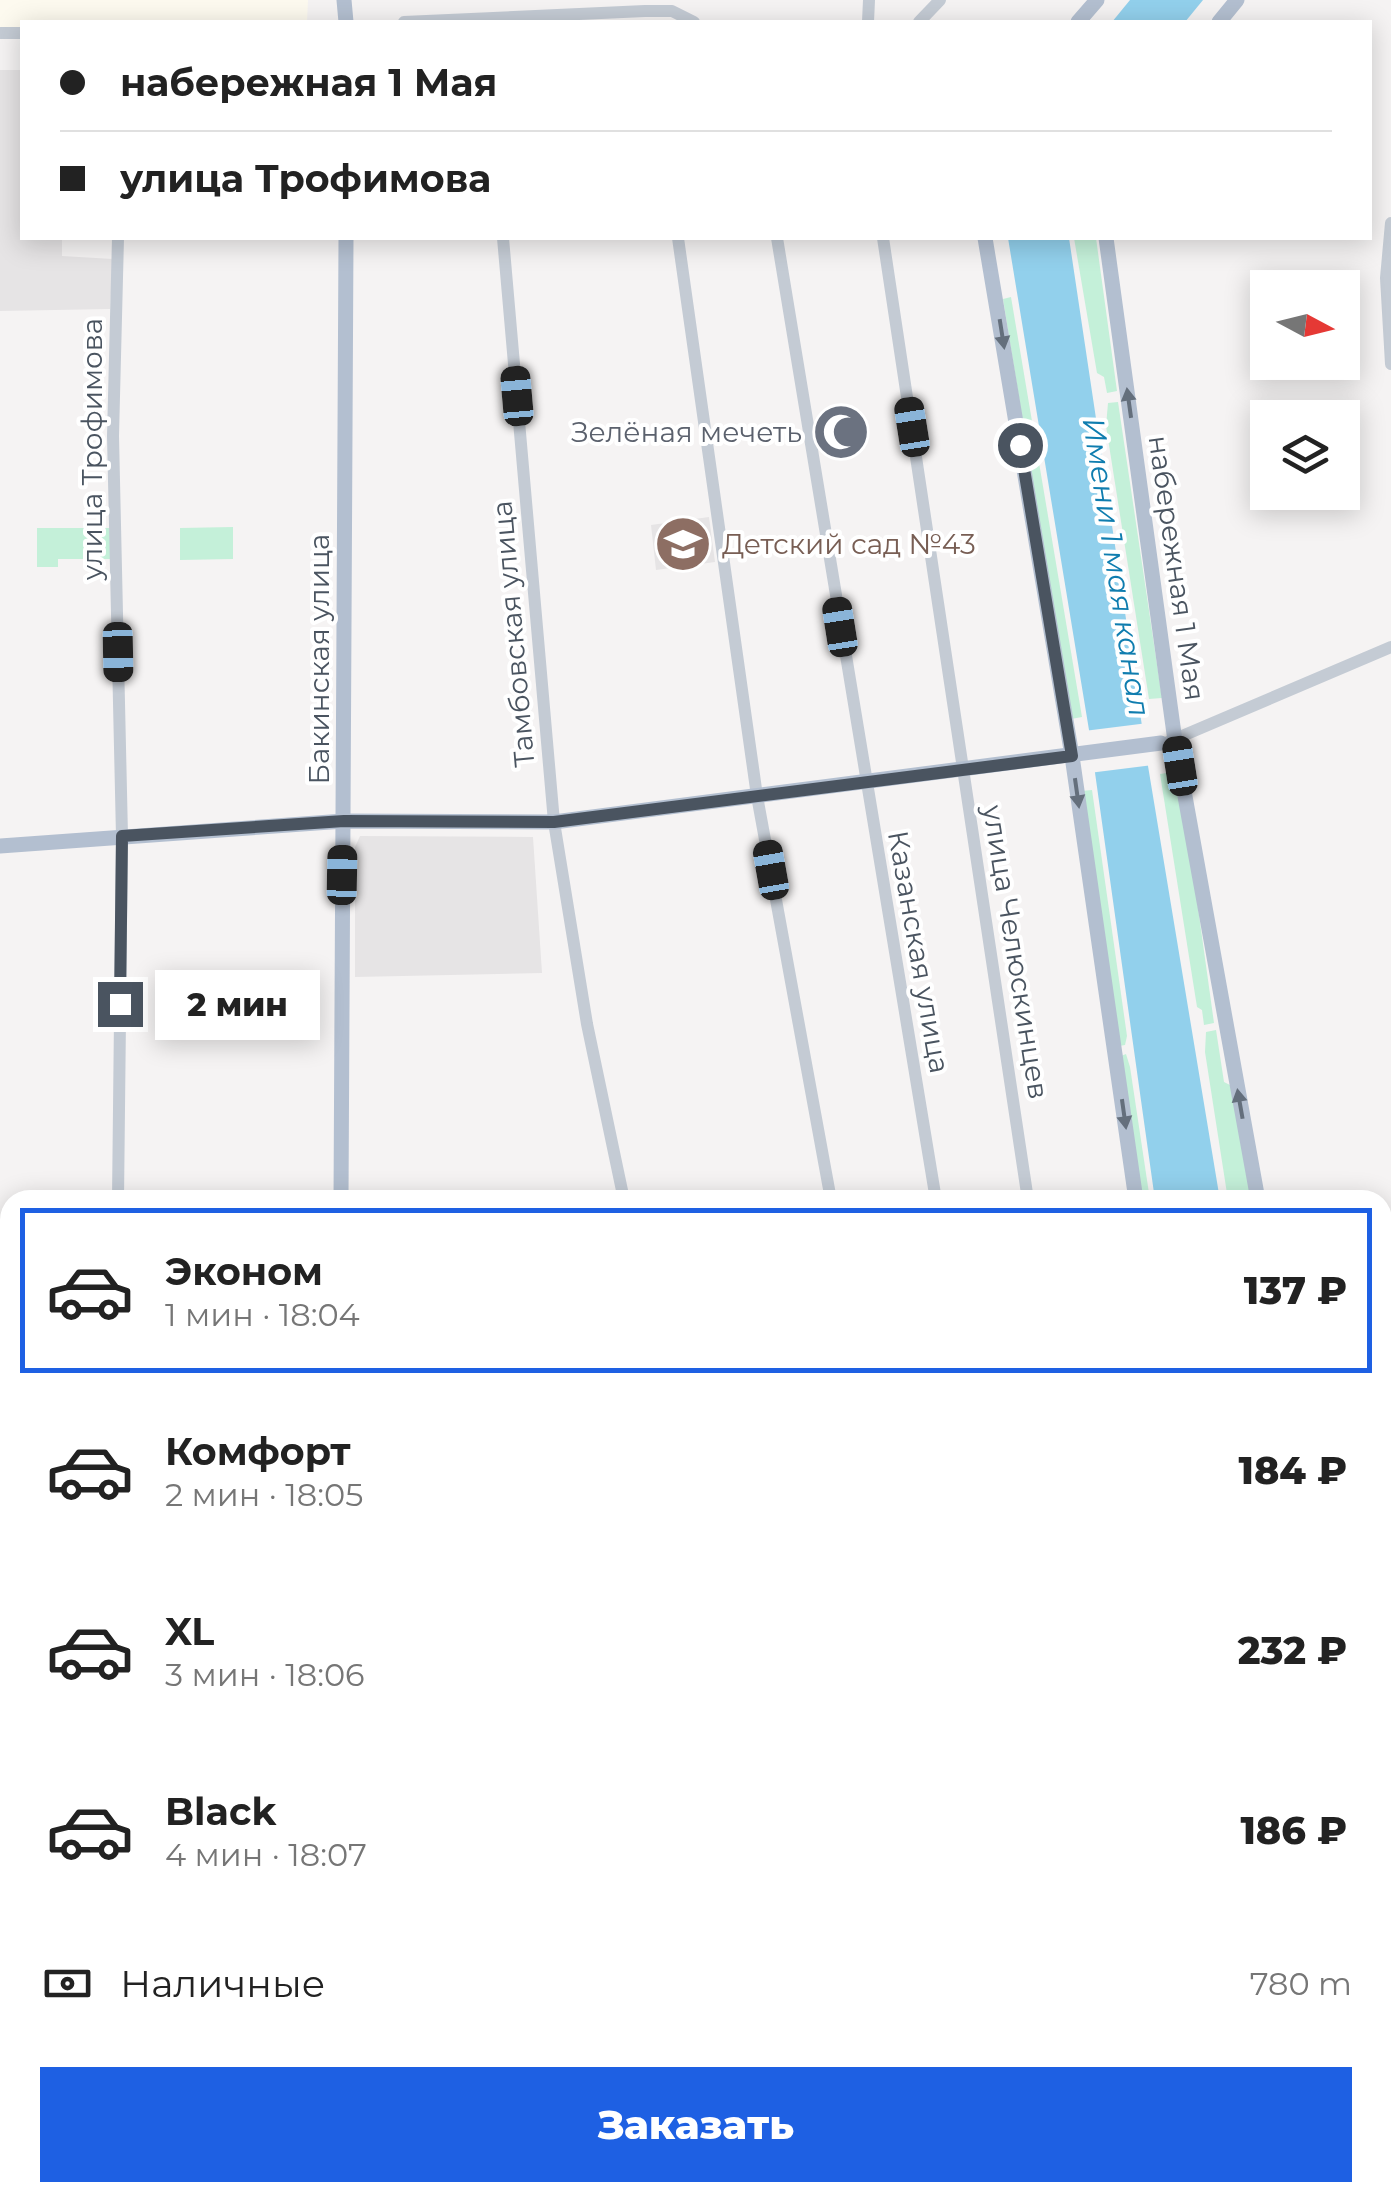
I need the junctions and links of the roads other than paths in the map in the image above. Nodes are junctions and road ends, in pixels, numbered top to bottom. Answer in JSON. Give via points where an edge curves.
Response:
{"nodes":[{"id":1,"x":684,"y":0,"type":"edge"},
{"id":2,"x":940,"y":0,"type":"edge"},
{"id":3,"x":1097,"y":0,"type":"edge"},
{"id":4,"x":1236,"y":0,"type":"edge"},
{"id":5,"x":581,"y":7,"type":"edge"},
{"id":6,"x":672,"y":11,"type":"junction"},
{"id":7,"x":646,"y":17,"type":"edge"},
{"id":8,"x":490,"y":20,"type":"edge"},
{"id":9,"x":690,"y":20,"type":"edge"},
{"id":10,"x":921,"y":20,"type":"edge"},
{"id":11,"x":1080,"y":20,"type":"edge"},
{"id":12,"x":1221,"y":20,"type":"edge"},
{"id":13,"x":1391,"y":223,"type":"edge"},
{"id":14,"x":118,"y":240,"type":"edge"},
{"id":15,"x":346,"y":240,"type":"edge"},
{"id":16,"x":502,"y":240,"type":"edge"},
{"id":17,"x":678,"y":240,"type":"edge"},
{"id":18,"x":778,"y":240,"type":"edge"},
{"id":19,"x":883,"y":240,"type":"edge"},
{"id":20,"x":986,"y":240,"type":"edge"},
{"id":21,"x":1106,"y":240,"type":"edge"},
{"id":22,"x":1391,"y":364,"type":"edge"},
{"id":23,"x":1391,"y":647,"type":"edge"},
{"id":24,"x":1168,"y":742,"type":"junction"},
{"id":25,"x":1076,"y":755,"type":"junction"},
{"id":26,"x":964,"y":769,"type":"junction"},
{"id":27,"x":866,"y":783,"type":"junction"},
{"id":28,"x":757,"y":796,"type":"junction"},
{"id":29,"x":344,"y":821,"type":"junction"},
{"id":30,"x":554,"y":822,"type":"junction"},
{"id":31,"x":122,"y":836,"type":"junction"},
{"id":32,"x":0,"y":846,"type":"edge"},
{"id":33,"x":118,"y":1190,"type":"edge"},
{"id":34,"x":341,"y":1190,"type":"edge"},
{"id":35,"x":622,"y":1190,"type":"edge"},
{"id":36,"x":828,"y":1190,"type":"edge"},
{"id":37,"x":934,"y":1190,"type":"edge"},
{"id":38,"x":1027,"y":1190,"type":"edge"},
{"id":39,"x":1135,"y":1190,"type":"edge"},
{"id":40,"x":1256,"y":1190,"type":"edge"}],
"edges":[{"from":1,"to":6,"type":"street"},
{"from":2,"to":10,"type":"street"},
{"from":3,"to":11,"type":"main road"},
{"from":4,"to":12,"type":"main road"},
{"from":5,"to":7,"type":"street"},
{"from":5,"to":8,"type":"street"},
{"from":6,"to":7,"type":"street"},
{"from":6,"to":9,"type":"street"},
{"from":13,"to":22,"type":"street"},
{"from":14,"to":31,"type":"street","name":"улица Трофимова","via":[[113,436]]},
{"from":15,"to":29,"type":"main road","name":"Бакинская улица"},
{"from":16,"to":30,"type":"street","name":"Тамбовская улица"},
{"from":17,"to":28,"type":"street"},
{"from":18,"to":27,"type":"street","name":"Казанская улица"},
{"from":19,"to":26,"type":"street","name":"улица Челюскинцев"},
{"from":20,"to":25,"type":"main road","one_way":true},
{"from":24,"to":21,"type":"main road","name":"набережная 1 Мая","one_way":true},
{"from":23,"to":24,"type":"street"},
{"from":24,"to":25,"type":"main road"},
{"from":40,"to":24,"type":"main road","name":"набережная 1 Мая","one_way":true},
{"from":25,"to":26,"type":"main road"},
{"from":25,"to":39,"type":"main road","one_way":true},
{"from":26,"to":27,"type":"main road"},
{"from":26,"to":38,"type":"street","name":"улица Челюскинцев"},
{"from":27,"to":28,"type":"main road"},
{"from":27,"to":37,"type":"street","name":"Казанская улица"},
{"from":28,"to":30,"type":"main road"},
{"from":28,"to":36,"type":"street"},
{"from":29,"to":30,"type":"main road"},
{"from":29,"to":31,"type":"main road"},
{"from":29,"to":34,"type":"main road","name":"Бакинская улица"},
{"from":30,"to":35,"type":"street","name":"Тамбовская улица"},
{"from":31,"to":32,"type":"main road"},
{"from":31,"to":33,"type":"street","name":"улица Трофимова"}]}
